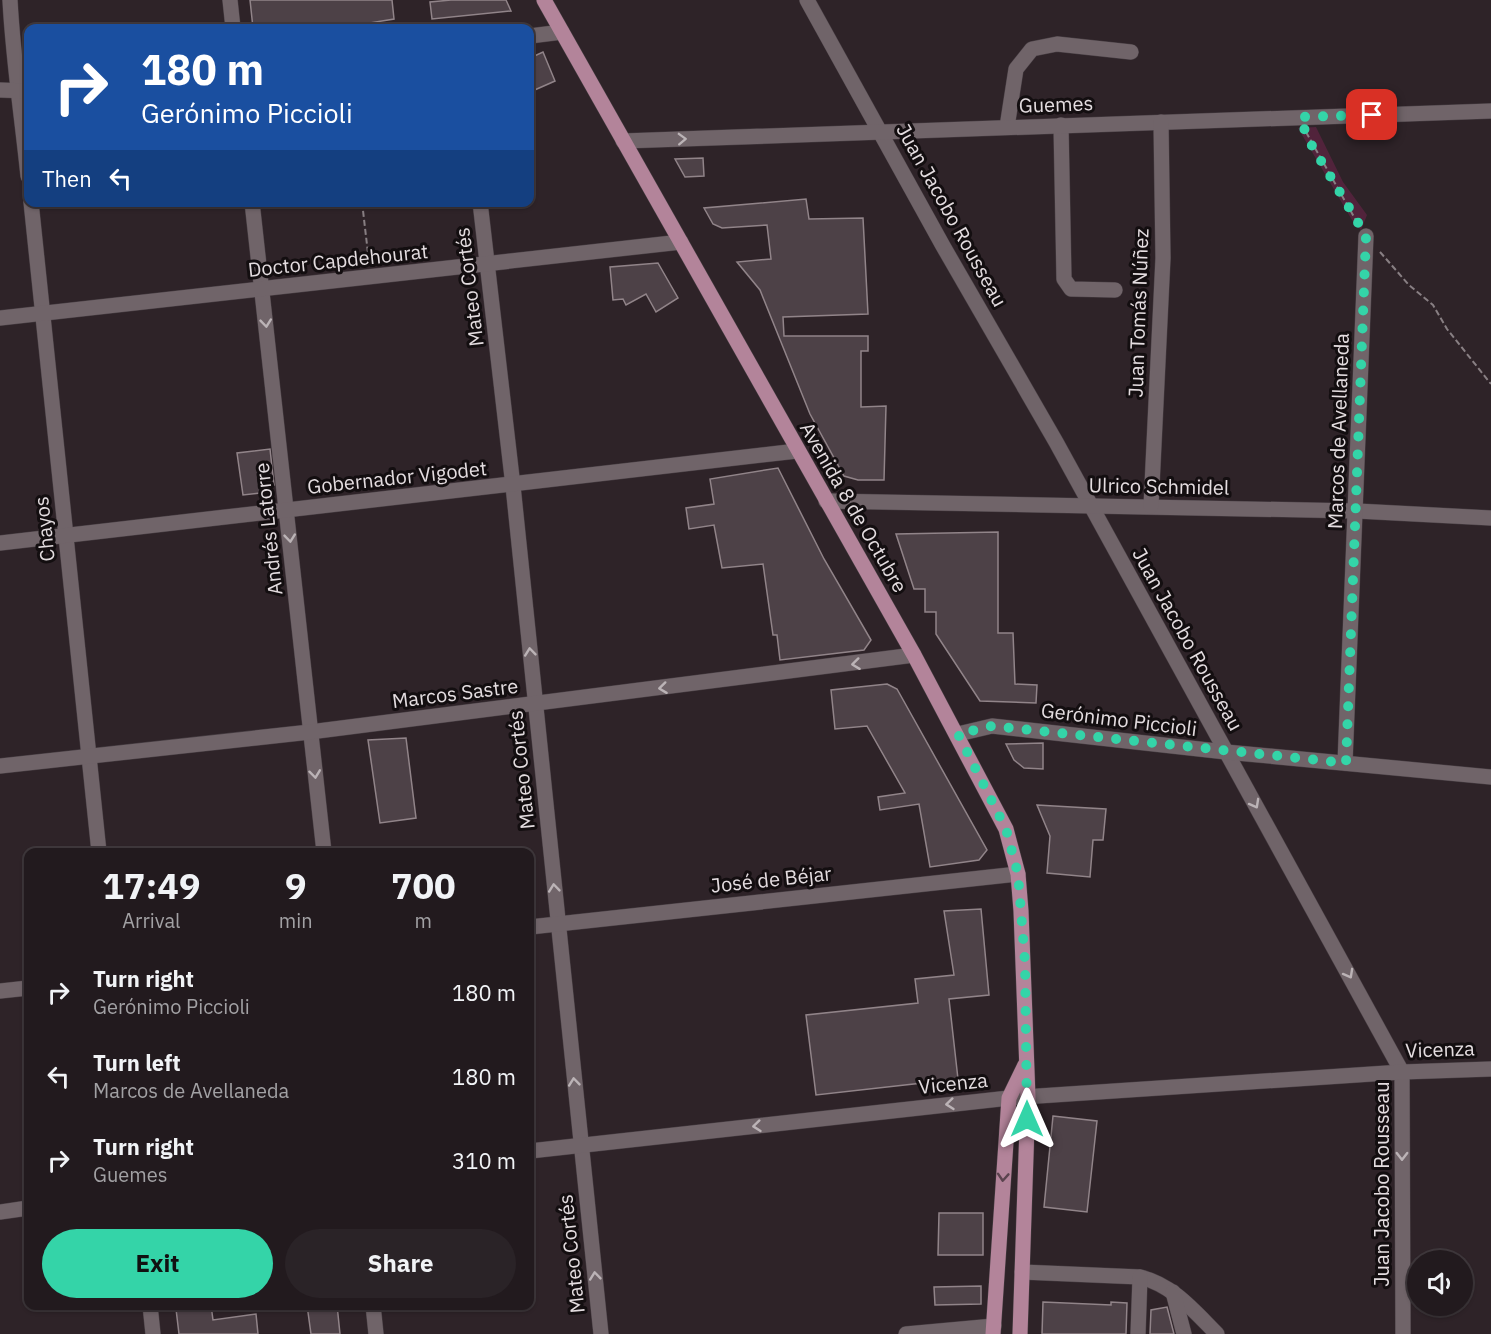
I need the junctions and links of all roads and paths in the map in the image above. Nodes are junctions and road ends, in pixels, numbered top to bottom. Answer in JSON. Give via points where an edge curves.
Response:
{"nodes":[{"id":1,"x":10,"y":0,"type":"edge"},
{"id":2,"x":230,"y":0,"type":"edge"},
{"id":3,"x":544,"y":0,"type":"edge"},
{"id":4,"x":807,"y":0,"type":"edge"},
{"id":5,"x":233,"y":24,"type":"edge"},
{"id":6,"x":562,"y":32,"type":"junction"},
{"id":7,"x":534,"y":36,"type":"edge"},
{"id":8,"x":1131,"y":52,"type":"dead end"},
{"id":9,"x":0,"y":90,"type":"edge"},
{"id":10,"x":24,"y":91,"type":"edge"},
{"id":11,"x":1491,"y":111,"type":"edge"},
{"id":12,"x":1300,"y":117,"type":"junction"},
{"id":13,"x":1161,"y":122,"type":"junction"},
{"id":14,"x":1061,"y":125,"type":"junction"},
{"id":15,"x":1008,"y":127,"type":"junction"},
{"id":16,"x":881,"y":131,"type":"junction"},
{"id":17,"x":623,"y":141,"type":"junction"},
{"id":18,"x":32,"y":207,"type":"edge"},
{"id":19,"x":253,"y":207,"type":"edge"},
{"id":20,"x":363,"y":207,"type":"edge"},
{"id":21,"x":481,"y":207,"type":"edge"},
{"id":22,"x":1366,"y":236,"type":"junction"},
{"id":23,"x":681,"y":242,"type":"junction"},
{"id":24,"x":487,"y":264,"type":"junction"},
{"id":25,"x":370,"y":278,"type":"junction"},
{"id":26,"x":262,"y":290,"type":"junction"},
{"id":27,"x":1115,"y":290,"type":"dead end"},
{"id":28,"x":43,"y":313,"type":"junction"},
{"id":29,"x":0,"y":318,"type":"edge"},
{"id":30,"x":1491,"y":384,"type":"edge"},
{"id":31,"x":798,"y":451,"type":"junction"},
{"id":32,"x":513,"y":486,"type":"junction"},
{"id":33,"x":826,"y":501,"type":"junction"},
{"id":34,"x":1091,"y":506,"type":"junction"},
{"id":35,"x":1151,"y":506,"type":"junction"},
{"id":36,"x":287,"y":510,"type":"junction"},
{"id":37,"x":1357,"y":511,"type":"junction"},
{"id":38,"x":1491,"y":518,"type":"edge"},
{"id":39,"x":66,"y":536,"type":"junction"},
{"id":40,"x":0,"y":543,"type":"edge"},
{"id":41,"x":914,"y":655,"type":"junction"},
{"id":42,"x":535,"y":704,"type":"junction"},
{"id":43,"x":310,"y":732,"type":"junction"},
{"id":44,"x":958,"y":734,"type":"junction"},
{"id":45,"x":1226,"y":752,"type":"junction"},
{"id":46,"x":89,"y":756,"type":"junction"},
{"id":47,"x":1346,"y":763,"type":"junction"},
{"id":48,"x":0,"y":766,"type":"edge"},
{"id":49,"x":1491,"y":777,"type":"edge"},
{"id":50,"x":99,"y":848,"type":"edge"},
{"id":51,"x":324,"y":848,"type":"edge"},
{"id":52,"x":1018,"y":874,"type":"junction"},
{"id":53,"x":558,"y":924,"type":"junction"},
{"id":54,"x":534,"y":927,"type":"edge"},
{"id":55,"x":24,"y":988,"type":"edge"},
{"id":56,"x":0,"y":991,"type":"edge"},
{"id":57,"x":1025,"y":1065,"type":"junction"},
{"id":58,"x":1491,"y":1069,"type":"edge"},
{"id":59,"x":1402,"y":1072,"type":"junction"},
{"id":60,"x":1028,"y":1097,"type":"junction"},
{"id":61,"x":1009,"y":1098,"type":"junction"},
{"id":62,"x":581,"y":1146,"type":"junction"},
{"id":63,"x":534,"y":1151,"type":"edge"},
{"id":64,"x":24,"y":1209,"type":"edge"},
{"id":65,"x":0,"y":1212,"type":"edge"},
{"id":66,"x":1022,"y":1272,"type":"junction"},
{"id":67,"x":1140,"y":1277,"type":"junction"},
{"id":68,"x":1173,"y":1292,"type":"junction"},
{"id":69,"x":151,"y":1310,"type":"edge"},
{"id":70,"x":374,"y":1310,"type":"edge"},
{"id":71,"x":994,"y":1330,"type":"edge"},
{"id":72,"x":153,"y":1334,"type":"edge"},
{"id":73,"x":376,"y":1334,"type":"edge"},
{"id":74,"x":601,"y":1334,"type":"edge"},
{"id":75,"x":906,"y":1334,"type":"edge"},
{"id":76,"x":1020,"y":1334,"type":"edge"},
{"id":77,"x":1138,"y":1334,"type":"edge"},
{"id":78,"x":1184,"y":1334,"type":"edge"},
{"id":79,"x":1217,"y":1334,"type":"edge"},
{"id":80,"x":1403,"y":1334,"type":"edge"}],
"edges":[{"from":1,"to":10,"type":"street","via":[[13,58]]},
{"from":2,"to":5,"type":"street"},
{"from":3,"to":6,"type":"main road","name":"Avenida 8 de Octubre"},
{"from":4,"to":16,"type":"street","name":"Juan Jacobo Rousseau"},
{"from":6,"to":7,"type":"street"},
{"from":6,"to":17,"type":"main road","name":"Avenida 8 de Octubre"},
{"from":8,"to":15,"type":"street","via":[[1057,44],[1032,49],[1016,69]]},
{"from":9,"to":10,"type":"street"},
{"from":11,"to":12,"type":"street","name":"Guemes"},
{"from":12,"to":13,"type":"street","name":"Guemes"},
{"from":12,"to":22,"type":"path","via":[[1308,139]]},
{"from":13,"to":14,"type":"street","name":"Guemes"},
{"from":13,"to":35,"type":"street","name":"Juan Tomás Núñez","via":[[1163,258]]},
{"from":14,"to":15,"type":"street","name":"Guemes"},
{"from":14,"to":27,"type":"street","via":[[1065,279],[1071,289]]},
{"from":15,"to":16,"type":"street","name":"Guemes"},
{"from":17,"to":16,"type":"street","name":"Guemes","one_way":true},
{"from":16,"to":34,"type":"street","name":"Juan Jacobo Rousseau"},
{"from":17,"to":23,"type":"main road","name":"Avenida 8 de Octubre"},
{"from":18,"to":28,"type":"street","name":"Chayos"},
{"from":19,"to":26,"type":"street","name":"Andrés Latorre"},
{"from":20,"to":25,"type":"path"},
{"from":21,"to":24,"type":"street","name":"Mateo Cortés"},
{"from":22,"to":30,"type":"path","via":[[1409,285],[1433,305]]},
{"from":22,"to":37,"type":"street","name":"Marcos de Avellaneda"},
{"from":23,"to":24,"type":"street","name":"Doctor Capdehourat"},
{"from":23,"to":31,"type":"main road","name":"Avenida 8 de Octubre"},
{"from":24,"to":25,"type":"street","name":"Doctor Capdehourat"},
{"from":24,"to":32,"type":"street","name":"Mateo Cortés"},
{"from":25,"to":26,"type":"street","name":"Doctor Capdehourat"},
{"from":26,"to":28,"type":"street","name":"Doctor Capdehourat"},
{"from":26,"to":36,"type":"street","name":"Andrés Latorre","one_way":true},
{"from":28,"to":29,"type":"street","name":"Doctor Capdehourat"},
{"from":28,"to":39,"type":"street","name":"Chayos"},
{"from":31,"to":32,"type":"street","name":"Gobernador Vigodet"},
{"from":31,"to":33,"type":"main road","name":"Avenida 8 de Octubre"},
{"from":32,"to":36,"type":"street","name":"Gobernador Vigodet"},
{"from":42,"to":32,"type":"street","name":"Mateo Cortés","one_way":true},
{"from":33,"to":34,"type":"street","name":"Ulrico Schmidel"},
{"from":33,"to":41,"type":"main road","name":"Avenida 8 de Octubre"},
{"from":34,"to":35,"type":"street","name":"Ulrico Schmidel"},
{"from":34,"to":45,"type":"street","name":"Juan Jacobo Rousseau"},
{"from":35,"to":37,"type":"street","name":"Ulrico Schmidel"},
{"from":36,"to":39,"type":"street","name":"Gobernador Vigodet"},
{"from":36,"to":43,"type":"street","name":"Andrés Latorre","one_way":true},
{"from":37,"to":38,"type":"street","name":"Ulrico Schmidel"},
{"from":37,"to":47,"type":"street","name":"Marcos de Avellaneda"},
{"from":39,"to":40,"type":"street","name":"Gobernador Vigodet"},
{"from":39,"to":46,"type":"street","name":"Chayos"},
{"from":41,"to":42,"type":"street","name":"Marcos Sastre","one_way":true},
{"from":41,"to":44,"type":"main road","name":"Avenida 8 de Octubre"},
{"from":42,"to":43,"type":"street","name":"Marcos Sastre"},
{"from":53,"to":42,"type":"street","name":"Mateo Cortés","one_way":true},
{"from":43,"to":46,"type":"street","name":"Marcos Sastre"},
{"from":43,"to":51,"type":"street","name":"Andrés Latorre","one_way":true},
{"from":44,"to":45,"type":"street","name":"Gerónimo Piccioli","via":[[992,726]]},
{"from":44,"to":52,"type":"main road","name":"Avenida 8 de Octubre","via":[[1006,829]]},
{"from":45,"to":47,"type":"street","name":"Gerónimo Piccioli"},
{"from":45,"to":59,"type":"street","name":"Juan Jacobo Rousseau","one_way":true},
{"from":46,"to":48,"type":"street","name":"Marcos Sastre"},
{"from":46,"to":50,"type":"street","name":"Chayos"},
{"from":47,"to":49,"type":"street","name":"Gerónimo Piccioli"},
{"from":52,"to":53,"type":"street","name":"José de Béjar"},
{"from":52,"to":57,"type":"main road","name":"Avenida 8 de Octubre","via":[[1025,962]]},
{"from":53,"to":54,"type":"street","name":"José de Béjar"},
{"from":62,"to":53,"type":"street","name":"Mateo Cortés","one_way":true},
{"from":55,"to":56,"type":"street"},
{"from":57,"to":60,"type":"main road","name":"Avenida 8 de Octubre"},
{"from":57,"to":61,"type":"main road","name":"Avenida 8 de Octubre"},
{"from":58,"to":59,"type":"street","name":"Vicenza"},
{"from":59,"to":60,"type":"street","name":"Vicenza"},
{"from":59,"to":80,"type":"street","name":"Juan Jacobo Rousseau","one_way":true},
{"from":60,"to":61,"type":"street","name":"Vicenza"},
{"from":60,"to":66,"type":"main road","name":"Avenida 8 de Octubre"},
{"from":61,"to":62,"type":"street","name":"Vicenza","one_way":true},
{"from":61,"to":71,"type":"main road","name":"Avenida 8 de Octubre","one_way":true},
{"from":62,"to":63,"type":"street","name":"Vicenza"},
{"from":74,"to":62,"type":"street","name":"Mateo Cortés","one_way":true},
{"from":64,"to":65,"type":"street"},
{"from":66,"to":67,"type":"street"},
{"from":66,"to":76,"type":"main road","name":"Avenida 8 de Octubre"},
{"from":67,"to":68,"type":"street","via":[[1158,1281]]},
{"from":67,"to":77,"type":"street"},
{"from":68,"to":78,"type":"street"},
{"from":68,"to":79,"type":"street"},
{"from":69,"to":72,"type":"street"},
{"from":70,"to":73,"type":"street"},
{"from":71,"to":75,"type":"street"}]}
